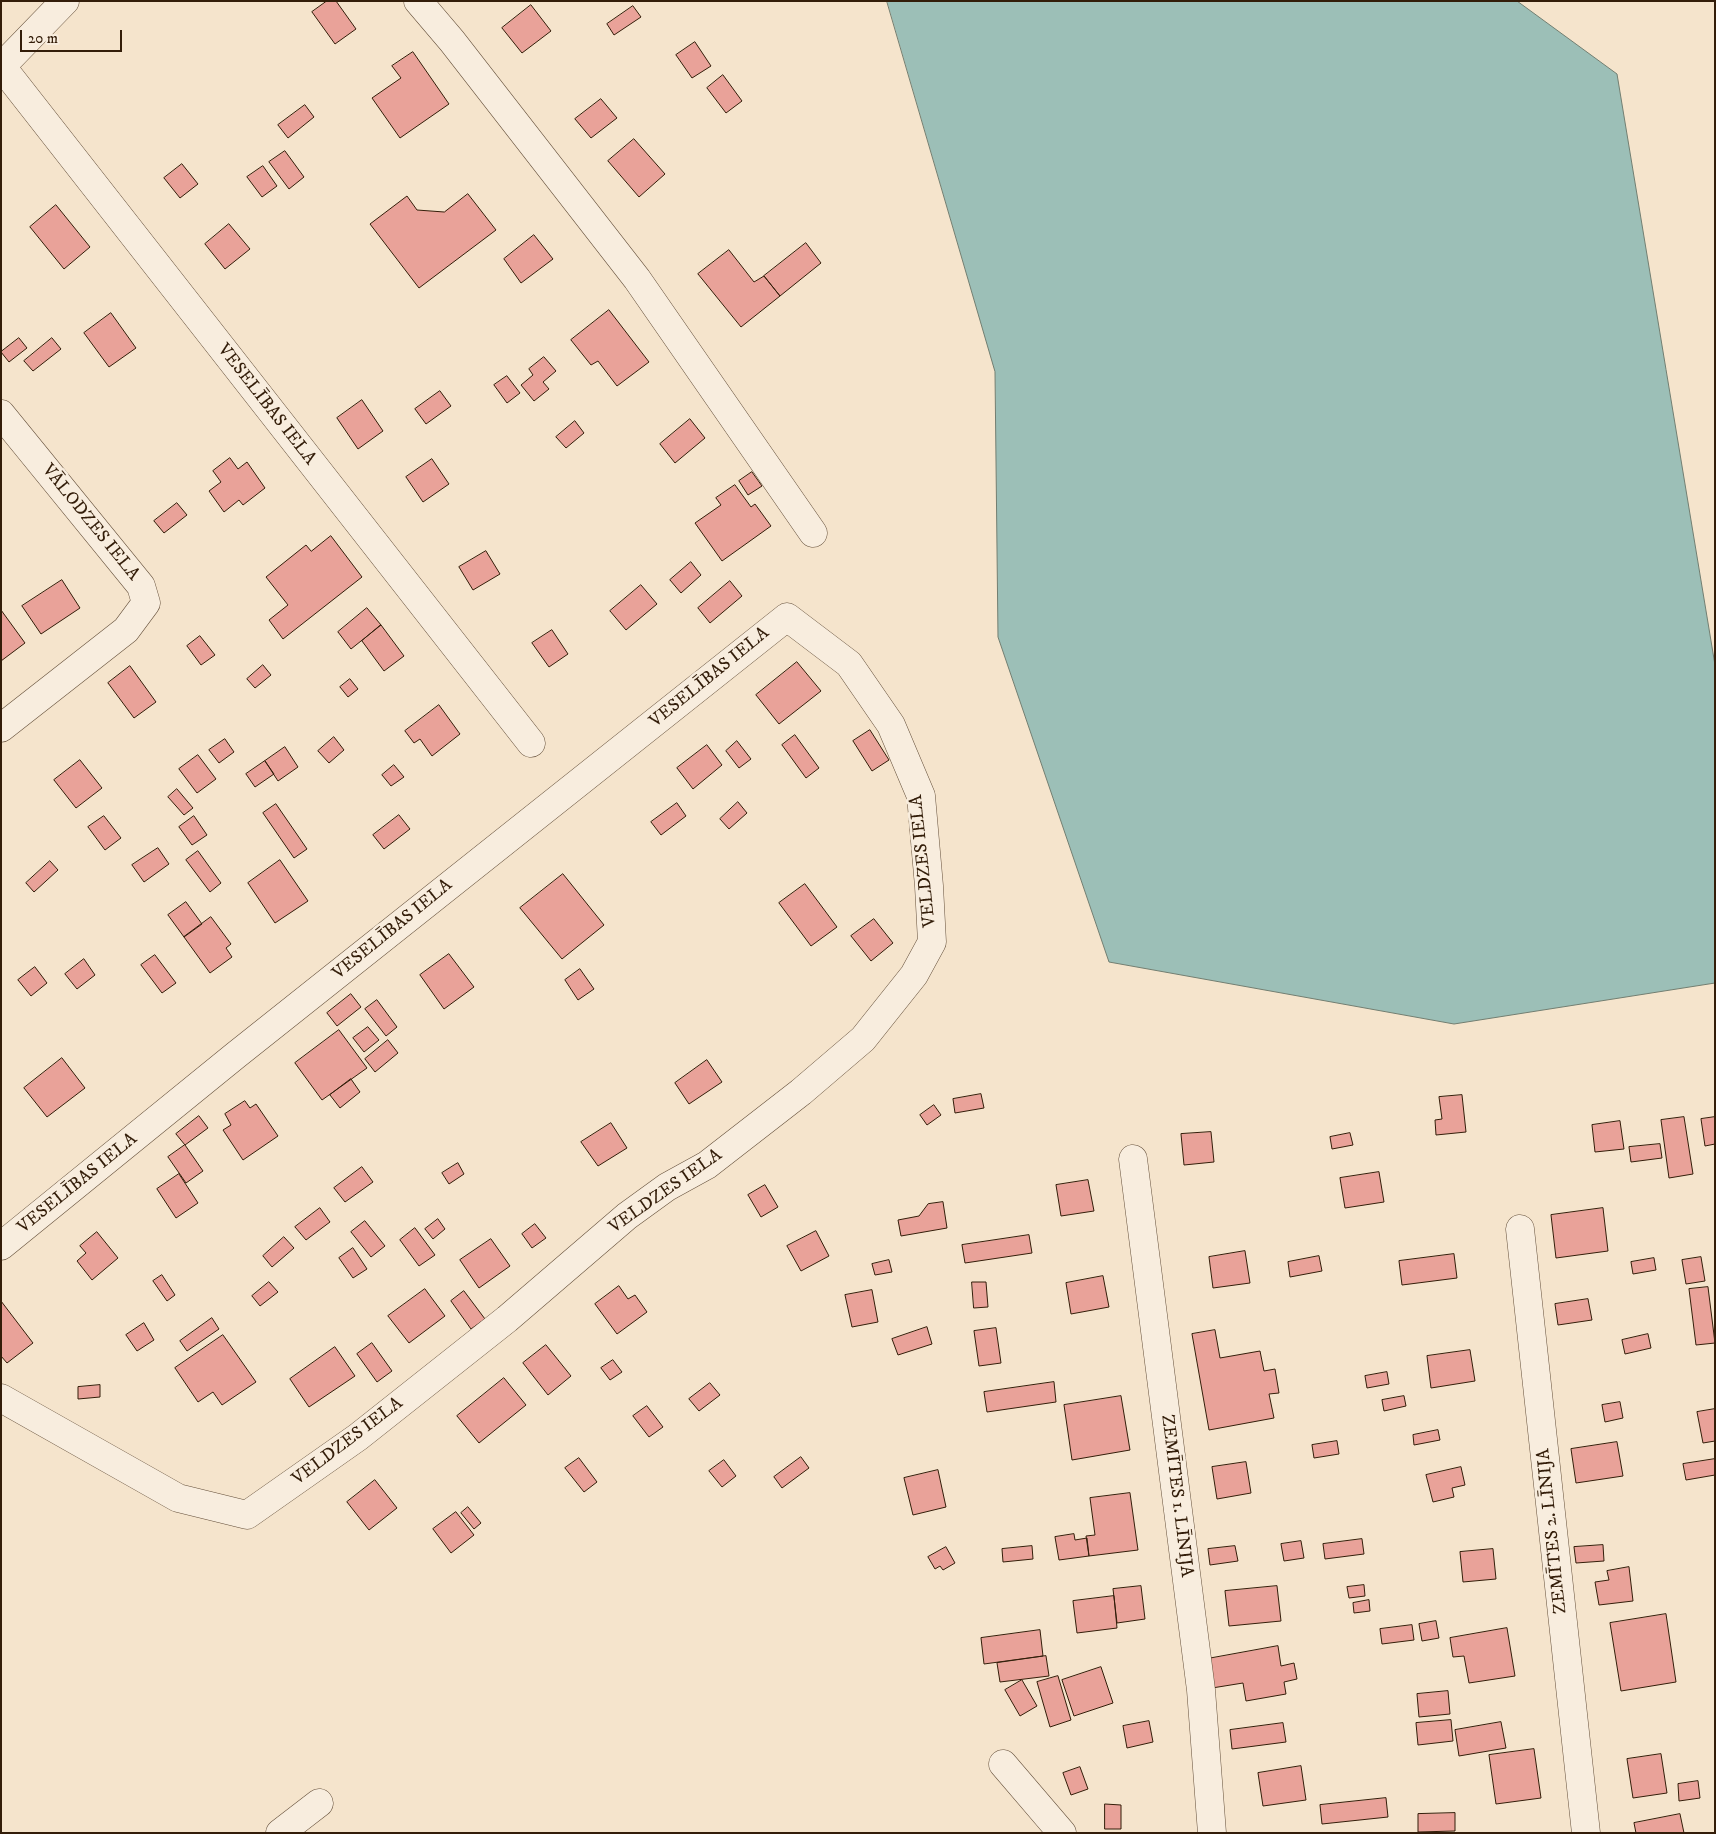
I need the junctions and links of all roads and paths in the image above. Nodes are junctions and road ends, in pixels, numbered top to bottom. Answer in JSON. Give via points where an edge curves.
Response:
{"nodes":[{"id":1,"x":65,"y":1,"type":"edge"},
{"id":2,"x":418,"y":1,"type":"edge"},
{"id":3,"x":2,"y":67,"type":"edge"},
{"id":4,"x":1,"y":414,"type":"edge"},
{"id":5,"x":813,"y":533,"type":"dead end"},
{"id":6,"x":787,"y":617,"type":"joint"},
{"id":7,"x":1,"y":728,"type":"edge"},
{"id":8,"x":531,"y":743,"type":"dead end"},
{"id":9,"x":1132,"y":1159,"type":"dead end"},
{"id":10,"x":1520,"y":1229,"type":"dead end"},
{"id":11,"x":1,"y":1246,"type":"edge"},
{"id":12,"x":1,"y":1398,"type":"edge"},
{"id":13,"x":1003,"y":1764,"type":"dead end"},
{"id":14,"x":318,"y":1803,"type":"dead end"},
{"id":15,"x":280,"y":1833,"type":"edge"},
{"id":16,"x":1062,"y":1833,"type":"edge"},
{"id":17,"x":1212,"y":1833,"type":"edge"},
{"id":18,"x":1586,"y":1833,"type":"edge"}],
"edges":[{"from":1,"to":3,"type":"street"},
{"from":2,"to":5,"type":"street","via":[[637,279]]},
{"from":3,"to":8,"type":"street","name":"VESELĪBAS IELA"},
{"from":4,"to":7,"type":"street","name":"VĀLODZES IELA","via":[[141,586],[146,603],[126,630]]},
{"from":6,"to":11,"type":"street","name":"VESELĪBAS IELA"},
{"from":6,"to":12,"type":"street","name":"VELDZES IELA","via":[[849,664],[891,725],[921,796],[932,942],[914,975],[863,1039],[708,1165],[667,1187],[627,1216],[507,1319],[358,1437],[247,1516],[178,1498]]},
{"from":9,"to":17,"type":"street","name":"ZEMĪTES 1. LĪNIJA","via":[[1201,1690]]},
{"from":10,"to":18,"type":"street","name":"ZEMĪTES 2. LĪNIJA"},
{"from":13,"to":16,"type":"street"},
{"from":14,"to":15,"type":"street"}]}
